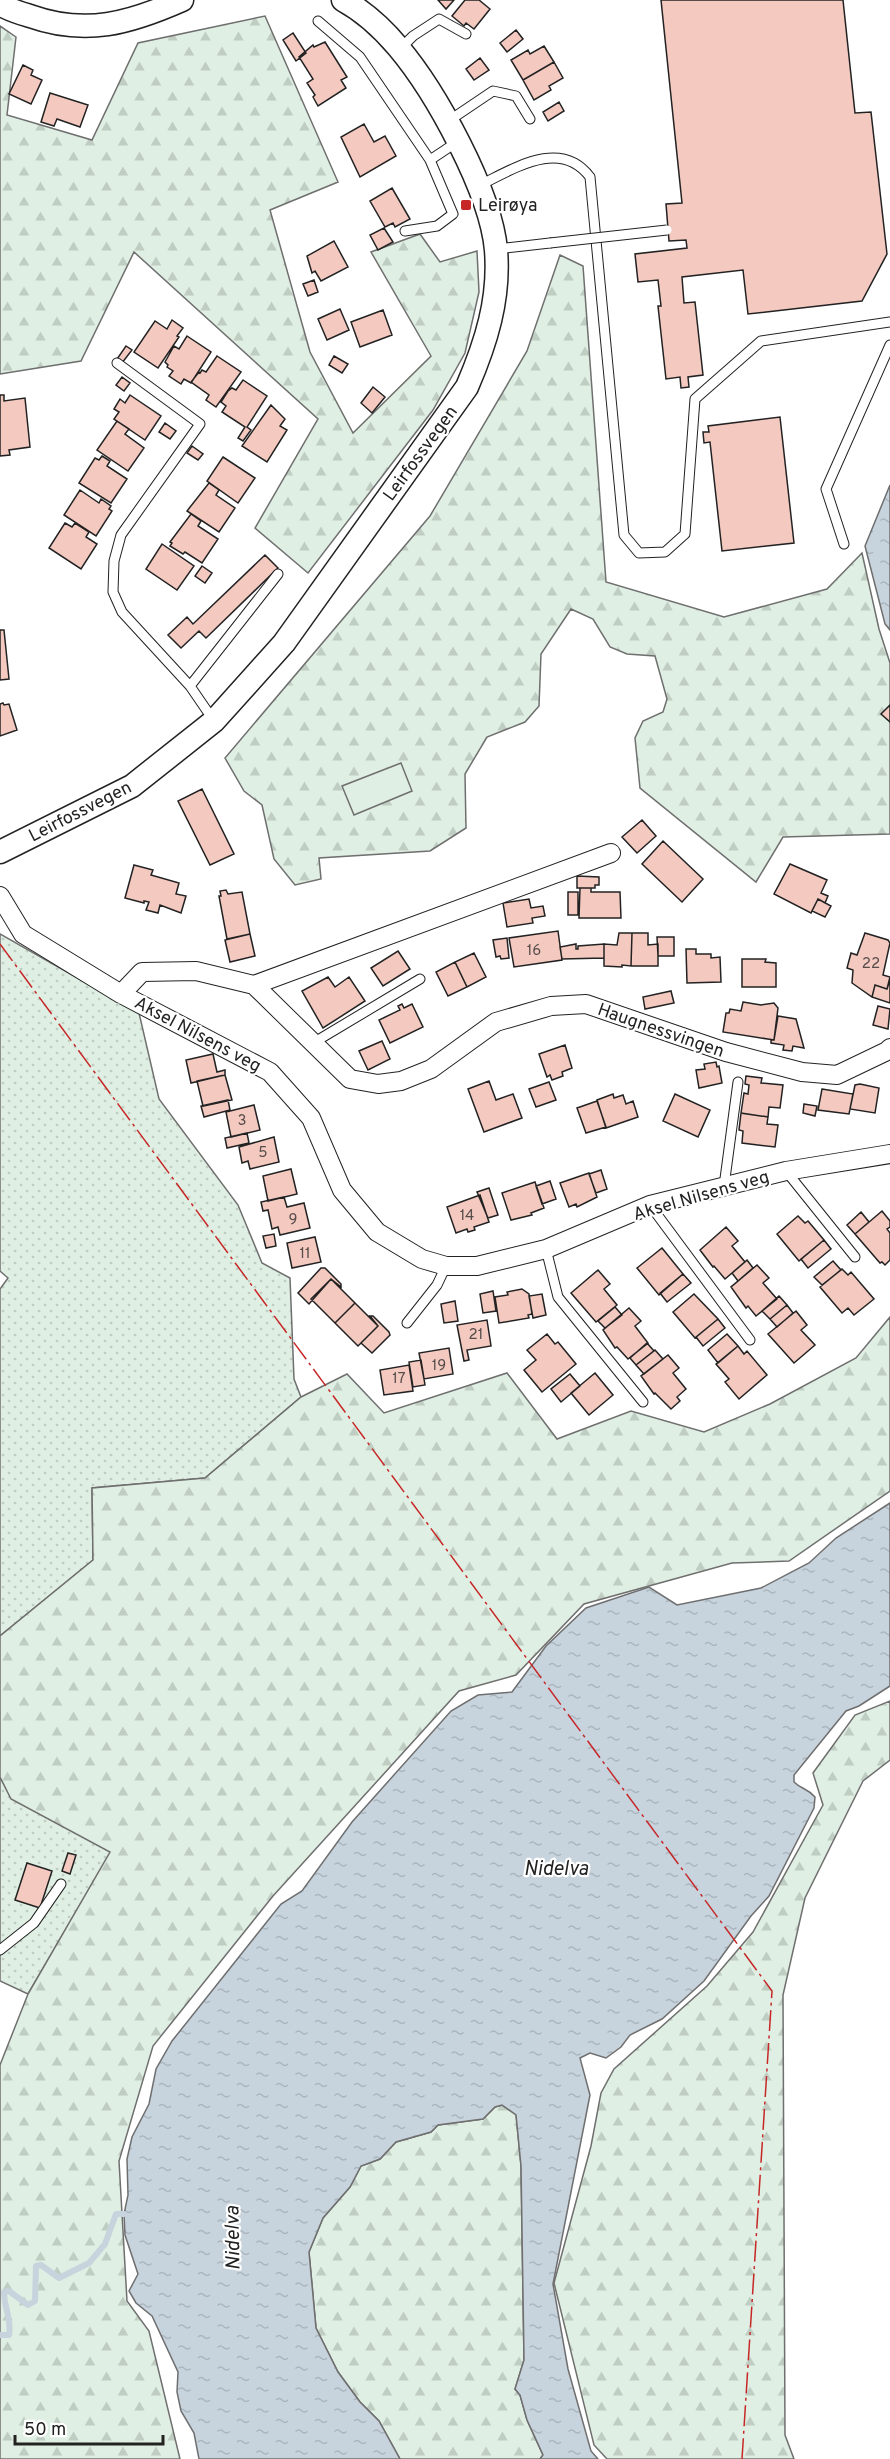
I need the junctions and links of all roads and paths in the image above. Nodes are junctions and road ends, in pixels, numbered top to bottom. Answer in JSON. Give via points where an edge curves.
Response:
{"nodes":[{"id":1,"x":182,"y":0,"type":"edge"},
{"id":2,"x":343,"y":0,"type":"edge"},
{"id":3,"x":0,"y":4,"type":"edge"},
{"id":4,"x":318,"y":21,"type":"dead end"},
{"id":5,"x":466,"y":34,"type":"dead end"},
{"id":6,"x":400,"y":49,"type":"junction"},
{"id":7,"x":530,"y":119,"type":"dead end"},
{"id":8,"x":452,"y":132,"type":"junction"},
{"id":9,"x":430,"y":160,"type":"junction"},
{"id":10,"x":478,"y":186,"type":"junction"},
{"id":11,"x":405,"y":231,"type":"dead end"},
{"id":12,"x":667,"y":231,"type":"dead end"},
{"id":13,"x":496,"y":249,"type":"junction"},
{"id":14,"x":890,"y":322,"type":"edge"},
{"id":15,"x":890,"y":345,"type":"edge"},
{"id":16,"x":117,"y":363,"type":"dead end"},
{"id":17,"x":844,"y":544,"type":"dead end"},
{"id":18,"x":278,"y":574,"type":"dead end"},
{"id":19,"x":190,"y":686,"type":"junction"},
{"id":20,"x":214,"y":721,"type":"junction"},
{"id":21,"x":0,"y":852,"type":"edge"},
{"id":22,"x":611,"y":853,"type":"dead end"},
{"id":23,"x":0,"y":896,"type":"edge"},
{"id":24,"x":420,"y":979,"type":"dead end"},
{"id":25,"x":254,"y":985,"type":"junction"},
{"id":26,"x":122,"y":994,"type":"junction"},
{"id":27,"x":314,"y":1043,"type":"junction"},
{"id":28,"x":890,"y":1048,"type":"edge"},
{"id":29,"x":738,"y":1082,"type":"dead end"},
{"id":30,"x":890,"y":1154,"type":"edge"},
{"id":31,"x":786,"y":1171,"type":"junction"},
{"id":32,"x":724,"y":1186,"type":"junction"},
{"id":33,"x":650,"y":1205,"type":"junction"},
{"id":34,"x":546,"y":1249,"type":"junction"},
{"id":35,"x":855,"y":1257,"type":"dead end"},
{"id":36,"x":446,"y":1266,"type":"junction"},
{"id":37,"x":407,"y":1323,"type":"dead end"},
{"id":38,"x":750,"y":1340,"type":"dead end"},
{"id":39,"x":643,"y":1402,"type":"dead end"},
{"id":40,"x":61,"y":1884,"type":"dead end"},
{"id":41,"x":0,"y":1950,"type":"edge"}],
"edges":[{"from":1,"to":3,"type":"street","via":[[142,17],[95,27],[53,24]]},
{"from":2,"to":6,"type":"street","name":"Leirfossvegen","via":[[356,7]]},
{"from":4,"to":9,"type":"lane","via":[[360,57]]},
{"from":5,"to":6,"type":"lane","via":[[439,19]]},
{"from":6,"to":8,"type":"street","name":"Leirfossvegen"},
{"from":7,"to":8,"type":"lane","via":[[516,96],[493,91]]},
{"from":8,"to":9,"type":"lane"},
{"from":8,"to":10,"type":"street","name":"Leirfossvegen"},
{"from":9,"to":11,"type":"lane","via":[[453,214],[436,226]]},
{"from":10,"to":13,"type":"street","name":"Leirfossvegen"},
{"from":10,"to":14,"type":"lane","via":[[546,157],[569,160],[590,177],[624,536],[639,553],[665,552],[685,534],[695,399],[761,341]]},
{"from":12,"to":13,"type":"lane","bridge":true},
{"from":13,"to":20,"type":"street","name":"Leirfossvegen","via":[[496,296],[484,348],[467,387],[284,643]]},
{"from":15,"to":17,"type":"lane","via":[[826,489]]},
{"from":16,"to":19,"type":"lane","via":[[200,424],[121,535],[114,561],[113,592],[122,612]]},
{"from":18,"to":19,"type":"lane"},
{"from":19,"to":20,"type":"lane"},
{"from":20,"to":21,"type":"street","name":"Leirfossvegen","via":[[132,786]]},
{"from":22,"to":25,"type":"street"},
{"from":23,"to":26,"type":"street","name":"Aksel Nilsens veg","via":[[24,934]]},
{"from":24,"to":27,"type":"lane"},
{"from":25,"to":26,"type":"street","via":[[196,971],[142,972]]},
{"from":25,"to":27,"type":"street","name":"Haugnessvingen"},
{"from":26,"to":36,"type":"street","name":"Aksel Nilsens veg","via":[[270,1072],[311,1118],[342,1191],[377,1232],[422,1259]]},
{"from":27,"to":28,"type":"street","name":"Haugnessvingen","via":[[350,1078],[378,1084],[401,1081],[431,1069],[495,1022],[551,1006],[586,1005],[726,1052],[802,1072],[837,1075]]},
{"from":29,"to":32,"type":"lane"},
{"from":30,"to":31,"type":"street","name":"Aksel Nilsens veg"},
{"from":31,"to":32,"type":"street","name":"Aksel Nilsens veg"},
{"from":31,"to":35,"type":"lane"},
{"from":32,"to":33,"type":"street","name":"Aksel Nilsens veg"},
{"from":33,"to":34,"type":"street","name":"Aksel Nilsens veg"},
{"from":33,"to":38,"type":"lane"},
{"from":34,"to":36,"type":"street","name":"Aksel Nilsens veg","via":[[477,1266]]},
{"from":34,"to":39,"type":"lane","via":[[558,1297]]},
{"from":36,"to":37,"type":"lane","via":[[437,1285]]},
{"from":40,"to":41,"type":"lane","via":[[34,1923]]}]}
